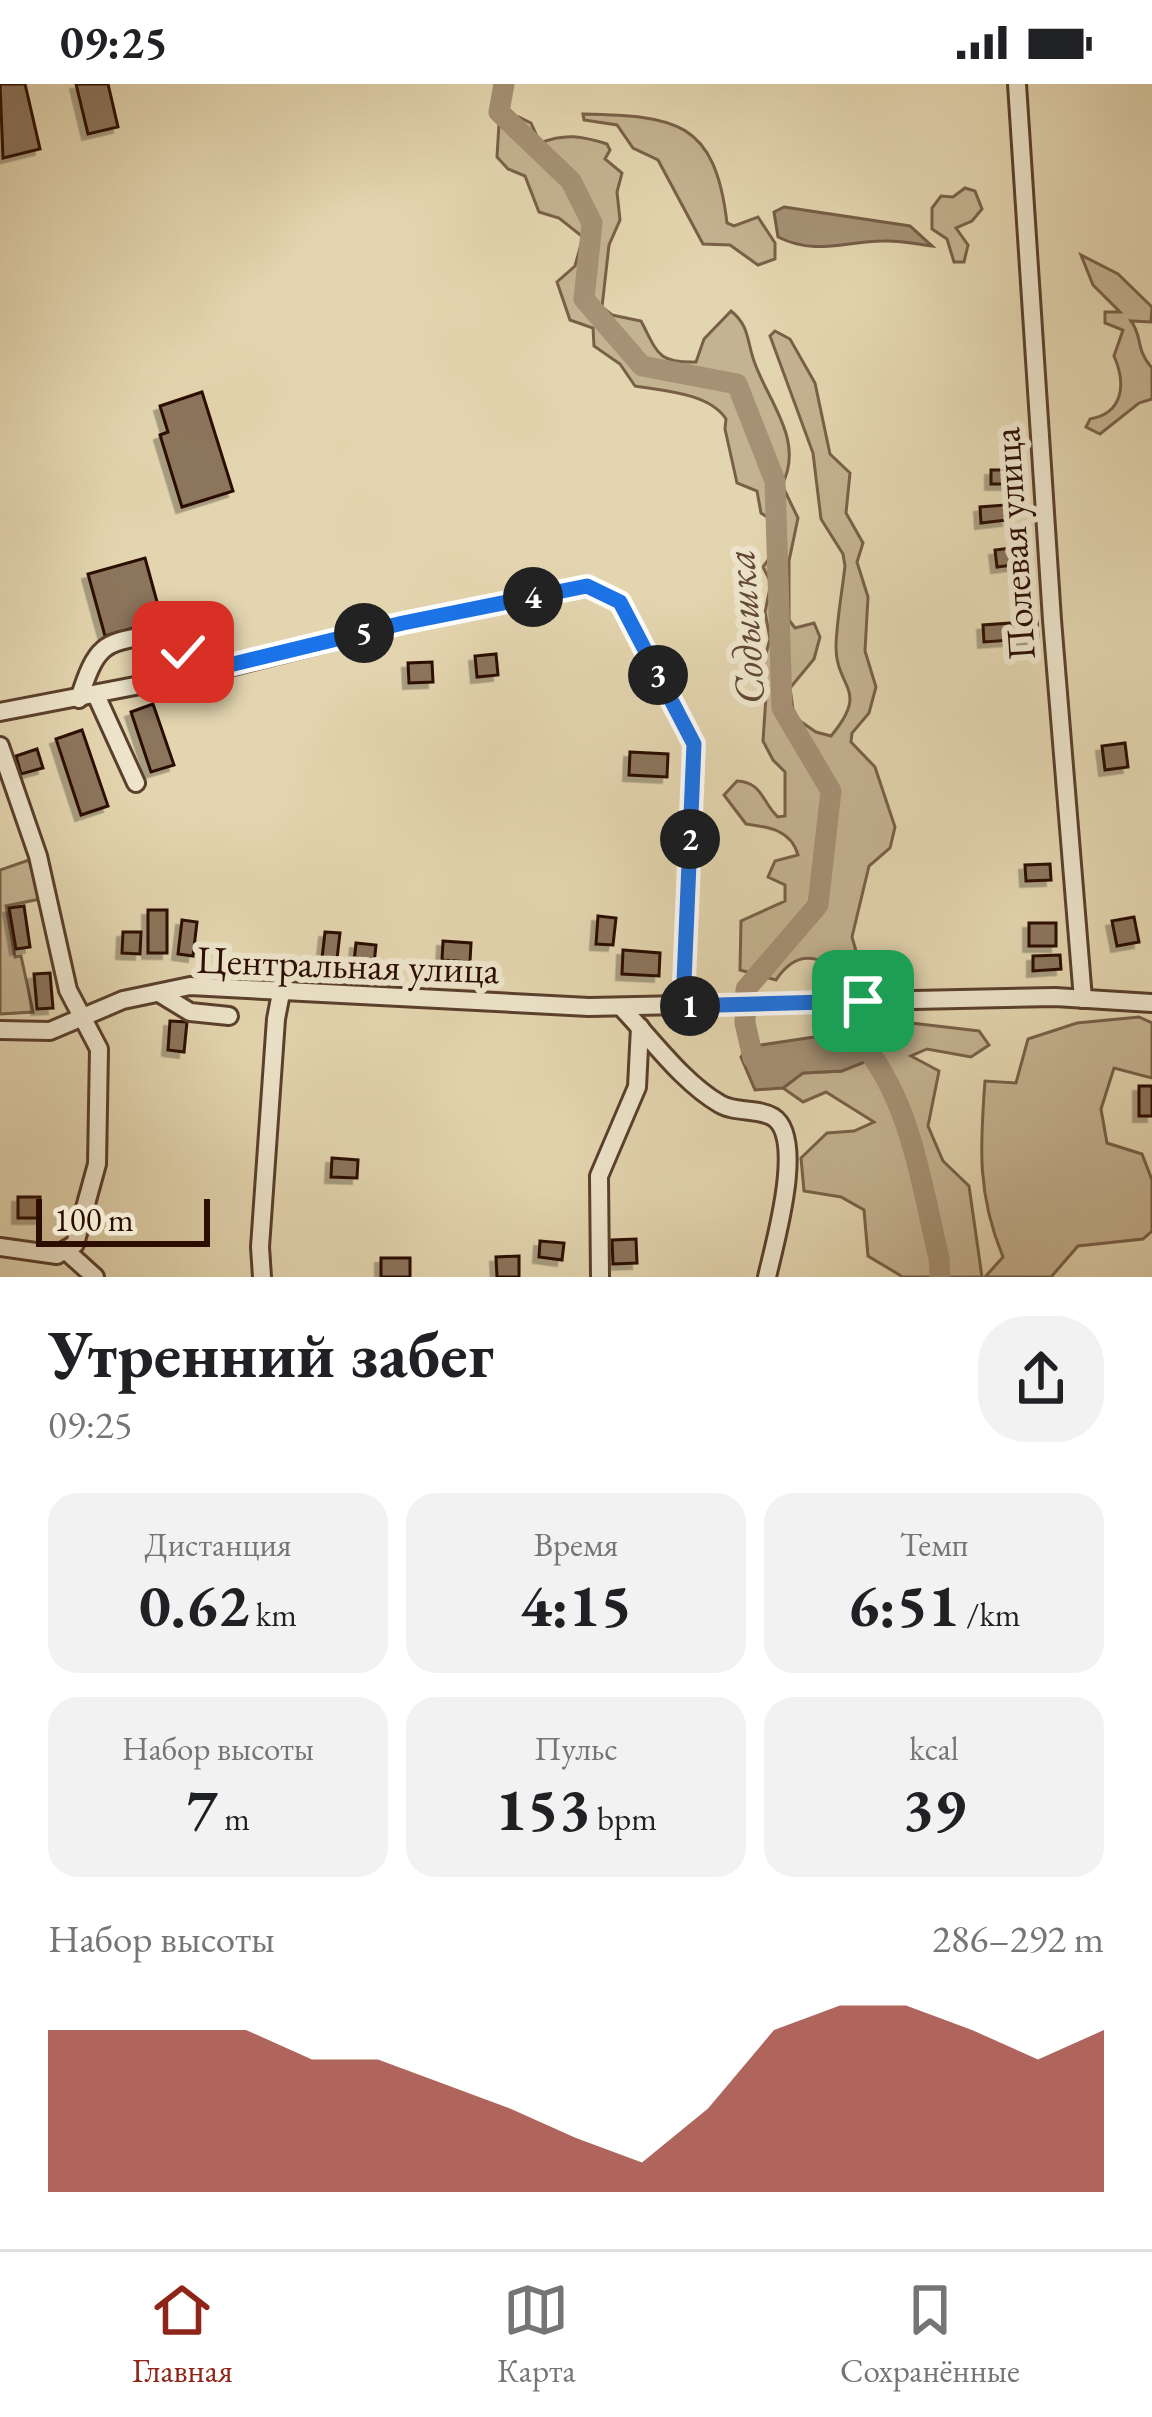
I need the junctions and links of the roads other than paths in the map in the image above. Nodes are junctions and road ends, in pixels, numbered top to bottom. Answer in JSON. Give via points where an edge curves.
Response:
{"nodes":[{"id":1,"x":1016,"y":84,"type":"edge"},
{"id":2,"x":184,"y":676,"type":"junction"},
{"id":3,"x":87,"y":697,"type":"junction"},
{"id":4,"x":0,"y":712,"type":"edge"},
{"id":5,"x":0,"y":746,"type":"edge"},
{"id":6,"x":136,"y":783,"type":"dead end"},
{"id":7,"x":159,"y":993,"type":"junction"},
{"id":8,"x":281,"y":993,"type":"junction"},
{"id":9,"x":1083,"y":998,"type":"junction"},
{"id":10,"x":1152,"y":1003,"type":"edge"},
{"id":11,"x":692,"y":1006,"type":"junction"},
{"id":12,"x":621,"y":1007,"type":"junction"},
{"id":13,"x":229,"y":1016,"type":"dead end"},
{"id":14,"x":80,"y":1018,"type":"junction"},
{"id":15,"x":640,"y":1028,"type":"junction"},
{"id":16,"x":0,"y":1030,"type":"edge"},
{"id":17,"x":0,"y":1247,"type":"edge"},
{"id":18,"x":65,"y":1250,"type":"junction"},
{"id":19,"x":95,"y":1277,"type":"edge"},
{"id":20,"x":262,"y":1277,"type":"edge"},
{"id":21,"x":600,"y":1277,"type":"edge"},
{"id":22,"x":767,"y":1277,"type":"edge"}],
"edges":[{"from":1,"to":9,"type":"street","name":"Полевая улица"},
{"from":2,"to":3,"type":"street"},
{"from":2,"to":3,"type":"street","via":[[183,652],[167,632],[109,643],[92,658]]},
{"from":2,"to":11,"type":"street","via":[[587,586],[620,602],[694,744]]},
{"from":3,"to":4,"type":"street"},
{"from":3,"to":6,"type":"street"},
{"from":5,"to":14,"type":"street"},
{"from":7,"to":8,"type":"street","name":"Центральная улица","via":[[190,986]]},
{"from":7,"to":13,"type":"street","via":[[190,1012]]},
{"from":7,"to":14,"type":"street","name":"Центральная улица"},
{"from":8,"to":12,"type":"street","name":"Центральная улица"},
{"from":8,"to":20,"type":"street"},
{"from":9,"to":10,"type":"street","name":"Центральная улица"},
{"from":9,"to":11,"type":"street","name":"Центральная улица"},
{"from":11,"to":12,"type":"street","name":"Центральная улица"},
{"from":12,"to":15,"type":"street"},
{"from":14,"to":16,"type":"street","name":"Центральная улица","via":[[50,1031]]},
{"from":14,"to":18,"type":"street","via":[[99,1049],[97,1164],[75,1244]]},
{"from":15,"to":21,"type":"street","via":[[637,1087],[599,1176]]},
{"from":15,"to":22,"type":"street","via":[[722,1106],[781,1124],[790,1176]]},
{"from":17,"to":18,"type":"street"},
{"from":18,"to":19,"type":"street"}]}
